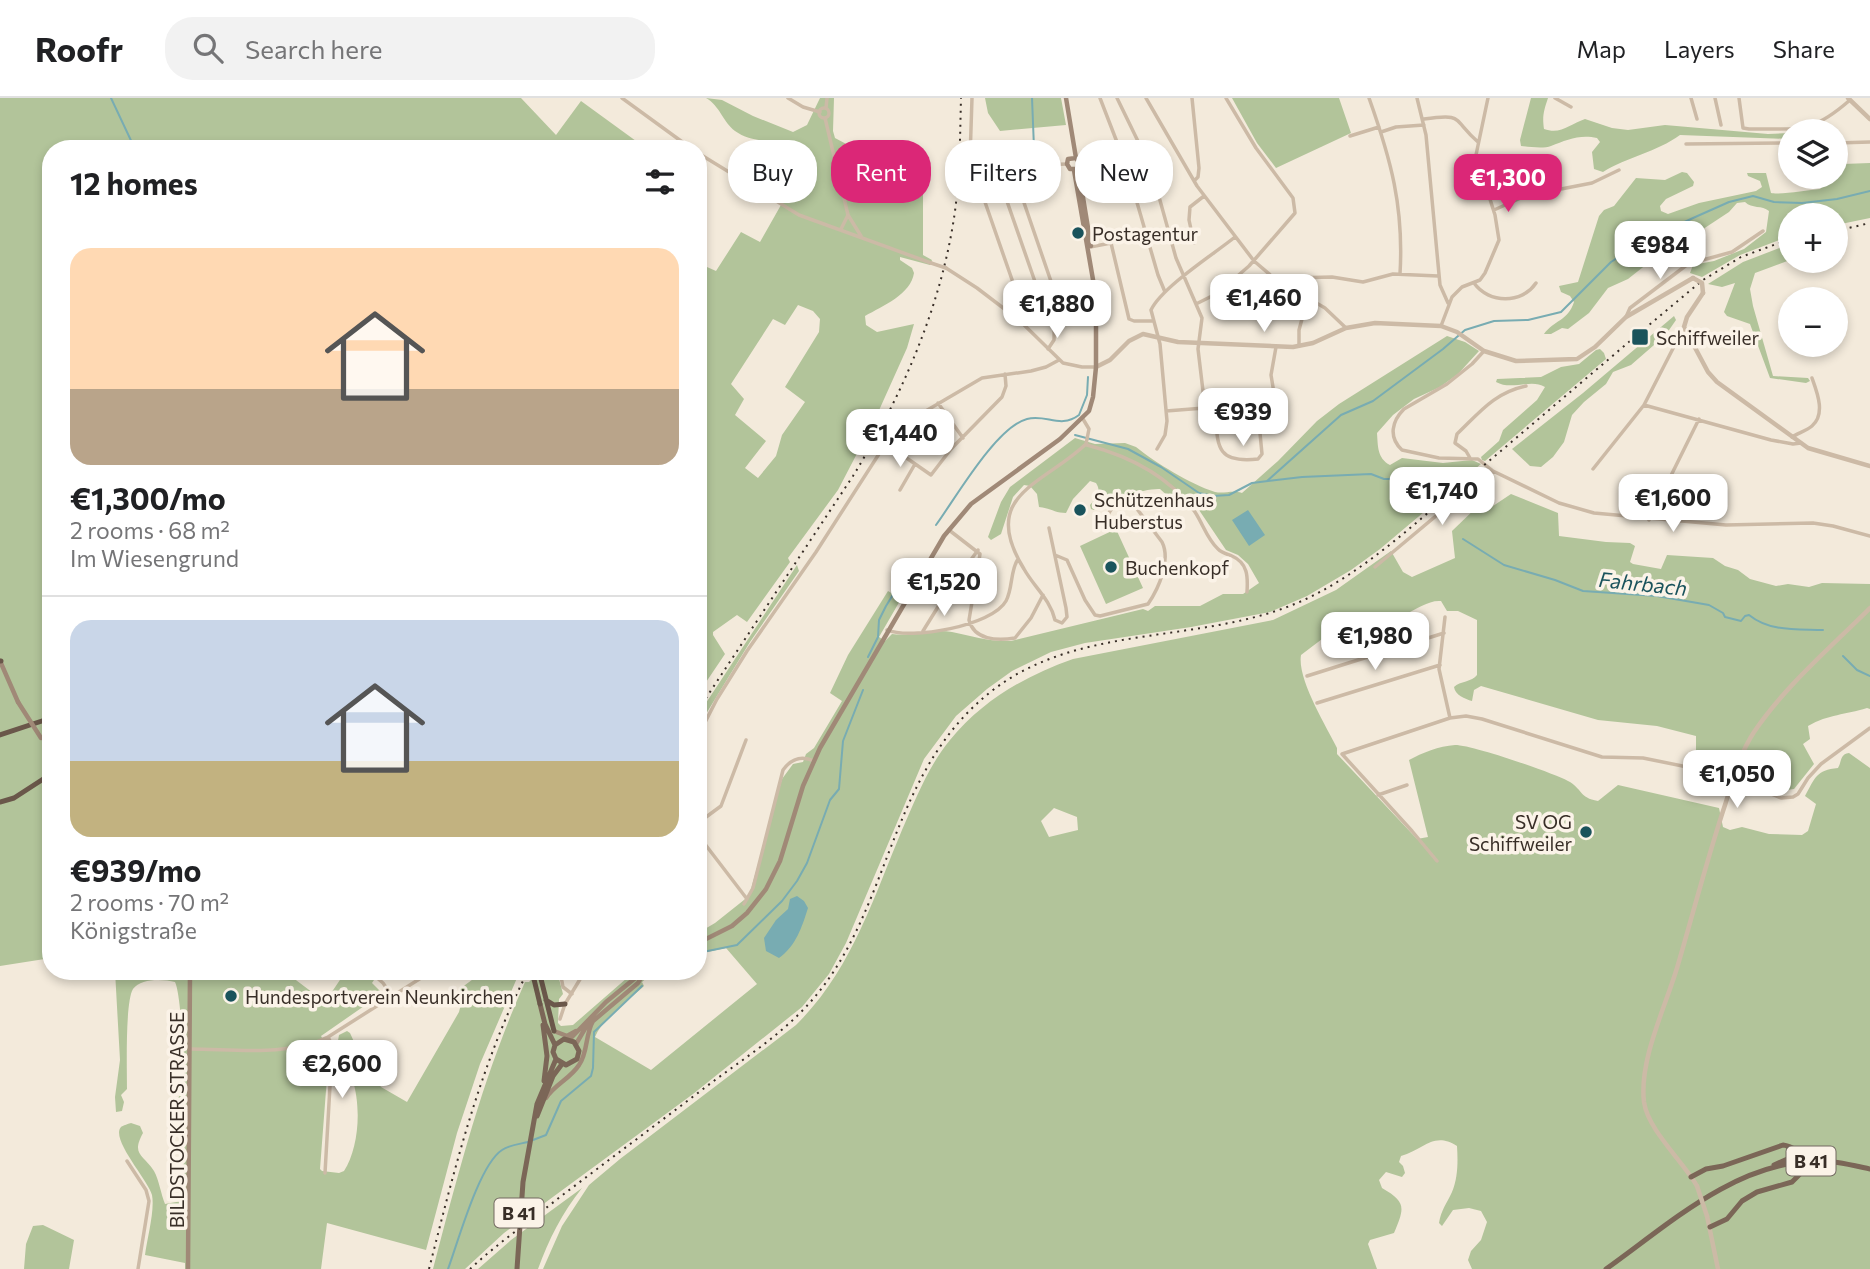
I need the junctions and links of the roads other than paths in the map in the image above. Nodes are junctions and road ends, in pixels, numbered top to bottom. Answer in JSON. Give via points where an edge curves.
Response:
{"nodes":[{"id":1,"x":622,"y":98,"type":"edge"},
{"id":2,"x":788,"y":98,"type":"edge"},
{"id":3,"x":827,"y":98,"type":"edge"},
{"id":4,"x":972,"y":98,"type":"edge"},
{"id":5,"x":1066,"y":98,"type":"edge"},
{"id":6,"x":1100,"y":98,"type":"edge"},
{"id":7,"x":1116,"y":98,"type":"edge"},
{"id":8,"x":1146,"y":98,"type":"edge"},
{"id":9,"x":1192,"y":98,"type":"edge"},
{"id":10,"x":1226,"y":98,"type":"edge"},
{"id":11,"x":1369,"y":98,"type":"edge"},
{"id":12,"x":1417,"y":98,"type":"edge"},
{"id":13,"x":1488,"y":98,"type":"edge"},
{"id":14,"x":1555,"y":98,"type":"edge"},
{"id":15,"x":1691,"y":98,"type":"edge"},
{"id":16,"x":1715,"y":98,"type":"edge"},
{"id":17,"x":1739,"y":98,"type":"edge"},
{"id":18,"x":1849,"y":99,"type":"edge"},
{"id":19,"x":1571,"y":107,"type":"dead end"},
{"id":20,"x":826,"y":108,"type":"junction"},
{"id":21,"x":820,"y":112,"type":"junction"},
{"id":22,"x":825,"y":118,"type":"junction"},
{"id":23,"x":1698,"y":119,"type":"dead end"},
{"id":24,"x":1870,"y":119,"type":"edge"},
{"id":25,"x":1424,"y":122,"type":"junction"},
{"id":26,"x":1721,"y":125,"type":"dead end"},
{"id":27,"x":1380,"y":129,"type":"junction"},
{"id":28,"x":1350,"y":136,"type":"dead end"},
{"id":29,"x":680,"y":140,"type":"edge"},
{"id":30,"x":971,"y":140,"type":"edge"},
{"id":31,"x":1478,"y":142,"type":"junction"},
{"id":32,"x":1870,"y":142,"type":"edge"},
{"id":33,"x":1778,"y":143,"type":"edge"},
{"id":34,"x":1848,"y":143,"type":"edge"},
{"id":35,"x":1686,"y":144,"type":"dead end"},
{"id":36,"x":1074,"y":157,"type":"joint"},
{"id":37,"x":707,"y":159,"type":"edge"},
{"id":38,"x":1061,"y":163,"type":"edge"},
{"id":39,"x":1067,"y":163,"type":"junction"},
{"id":40,"x":1075,"y":168,"type":"edge"},
{"id":41,"x":1619,"y":170,"type":"dead end"},
{"id":42,"x":1194,"y":181,"type":"junction"},
{"id":43,"x":1204,"y":196,"type":"junction"},
{"id":44,"x":985,"y":203,"type":"edge"},
{"id":45,"x":1008,"y":203,"type":"edge"},
{"id":46,"x":1024,"y":203,"type":"edge"},
{"id":47,"x":1082,"y":203,"type":"edge"},
{"id":48,"x":1494,"y":211,"type":"junction"},
{"id":49,"x":848,"y":215,"type":"junction"},
{"id":50,"x":841,"y":230,"type":"junction"},
{"id":51,"x":1763,"y":231,"type":"dead end"},
{"id":52,"x":862,"y":237,"type":"junction"},
{"id":53,"x":1235,"y":237,"type":"junction"},
{"id":54,"x":1194,"y":243,"type":"dead end"},
{"id":55,"x":1089,"y":247,"type":"junction"},
{"id":56,"x":1254,"y":261,"type":"junction"},
{"id":57,"x":1400,"y":274,"type":"junction"},
{"id":58,"x":1185,"y":276,"type":"junction"},
{"id":59,"x":1438,"y":276,"type":"junction"},
{"id":60,"x":1474,"y":283,"type":"junction"},
{"id":61,"x":1536,"y":283,"type":"dead end"},
{"id":62,"x":1284,"y":285,"type":"junction"},
{"id":63,"x":1165,"y":292,"type":"junction"},
{"id":64,"x":1308,"y":297,"type":"junction"},
{"id":65,"x":1055,"y":299,"type":"junction"},
{"id":66,"x":1448,"y":303,"type":"junction"},
{"id":67,"x":1196,"y":304,"type":"junction"},
{"id":68,"x":1626,"y":317,"type":"junction"},
{"id":69,"x":1019,"y":320,"type":"junction"},
{"id":70,"x":1153,"y":321,"type":"junction"},
{"id":71,"x":1441,"y":326,"type":"junction"},
{"id":72,"x":1684,"y":327,"type":"junction"},
{"id":73,"x":1346,"y":328,"type":"junction"},
{"id":74,"x":1158,"y":337,"type":"junction"},
{"id":75,"x":1199,"y":343,"type":"junction"},
{"id":76,"x":1299,"y":346,"type":"junction"},
{"id":77,"x":1276,"y":347,"type":"junction"},
{"id":78,"x":1048,"y":349,"type":"junction"},
{"id":79,"x":1484,"y":351,"type":"junction"},
{"id":80,"x":1059,"y":360,"type":"junction"},
{"id":81,"x":1096,"y":367,"type":"junction"},
{"id":82,"x":1005,"y":374,"type":"junction"},
{"id":83,"x":1812,"y":378,"type":"dead end"},
{"id":84,"x":1526,"y":386,"type":"dead end"},
{"id":85,"x":1258,"y":402,"type":"junction"},
{"id":86,"x":938,"y":403,"type":"junction"},
{"id":87,"x":1644,"y":405,"type":"junction"},
{"id":88,"x":1216,"y":407,"type":"junction"},
{"id":89,"x":1205,"y":408,"type":"junction"},
{"id":90,"x":1167,"y":411,"type":"junction"},
{"id":91,"x":1083,"y":419,"type":"junction"},
{"id":92,"x":1699,"y":419,"type":"junction"},
{"id":93,"x":1792,"y":437,"type":"junction"},
{"id":94,"x":963,"y":438,"type":"junction"},
{"id":95,"x":884,"y":443,"type":"junction"},
{"id":96,"x":1087,"y":443,"type":"junction"},
{"id":97,"x":1801,"y":443,"type":"junction"},
{"id":98,"x":1157,"y":449,"type":"dead end"},
{"id":99,"x":1470,"y":458,"type":"junction"},
{"id":100,"x":915,"y":464,"type":"junction"},
{"id":101,"x":1870,"y":466,"type":"edge"},
{"id":102,"x":1593,"y":469,"type":"dead end"},
{"id":103,"x":1493,"y":471,"type":"junction"},
{"id":104,"x":900,"y":490,"type":"dead end"},
{"id":105,"x":1107,"y":516,"type":"dead end"},
{"id":106,"x":1649,"y":520,"type":"junction"},
{"id":107,"x":1049,"y":528,"type":"dead end"},
{"id":108,"x":949,"y":530,"type":"junction"},
{"id":109,"x":1870,"y":537,"type":"edge"},
{"id":110,"x":978,"y":550,"type":"junction"},
{"id":111,"x":1055,"y":555,"type":"junction"},
{"id":112,"x":1018,"y":559,"type":"junction"},
{"id":113,"x":1376,"y":567,"type":"dead end"},
{"id":114,"x":1247,"y":592,"type":"dead end"},
{"id":115,"x":1043,"y":595,"type":"junction"},
{"id":116,"x":1870,"y":608,"type":"edge"},
{"id":117,"x":1444,"y":617,"type":"dead end"},
{"id":118,"x":970,"y":623,"type":"junction"},
{"id":119,"x":887,"y":630,"type":"junction"},
{"id":120,"x":923,"y":631,"type":"junction"},
{"id":121,"x":1444,"y":633,"type":"junction"},
{"id":122,"x":0,"y":660,"type":"edge"},
{"id":123,"x":1440,"y":665,"type":"junction"},
{"id":124,"x":1307,"y":676,"type":"dead end"},
{"id":125,"x":1317,"y":704,"type":"dead end"},
{"id":126,"x":707,"y":718,"type":"edge"},
{"id":127,"x":1450,"y":718,"type":"junction"},
{"id":128,"x":42,"y":721,"type":"edge"},
{"id":129,"x":1870,"y":729,"type":"edge"},
{"id":130,"x":0,"y":735,"type":"edge"},
{"id":131,"x":42,"y":739,"type":"edge"},
{"id":132,"x":746,"y":740,"type":"dead end"},
{"id":133,"x":814,"y":761,"type":"junction"},
{"id":134,"x":1733,"y":778,"type":"junction"},
{"id":135,"x":42,"y":780,"type":"edge"},
{"id":136,"x":1407,"y":785,"type":"dead end"},
{"id":137,"x":1378,"y":795,"type":"junction"},
{"id":138,"x":0,"y":802,"type":"edge"},
{"id":139,"x":707,"y":816,"type":"edge"},
{"id":140,"x":707,"y":847,"type":"edge"},
{"id":141,"x":1437,"y":861,"type":"dead end"},
{"id":142,"x":747,"y":899,"type":"junction"},
{"id":143,"x":744,"y":904,"type":"dead end"},
{"id":144,"x":707,"y":938,"type":"edge"},
{"id":145,"x":190,"y":980,"type":"edge"},
{"id":146,"x":380,"y":980,"type":"edge"},
{"id":147,"x":418,"y":980,"type":"edge"},
{"id":148,"x":535,"y":980,"type":"edge"},
{"id":149,"x":540,"y":980,"type":"edge"},
{"id":150,"x":562,"y":980,"type":"edge"},
{"id":151,"x":580,"y":980,"type":"edge"},
{"id":152,"x":633,"y":980,"type":"edge"},
{"id":153,"x":640,"y":980,"type":"edge"},
{"id":154,"x":572,"y":994,"type":"junction"},
{"id":155,"x":392,"y":996,"type":"junction"},
{"id":156,"x":543,"y":1002,"type":"junction"},
{"id":157,"x":565,"y":1004,"type":"junction"},
{"id":158,"x":554,"y":1005,"type":"junction"},
{"id":159,"x":548,"y":1013,"type":"junction"},
{"id":160,"x":560,"y":1019,"type":"dead end"},
{"id":161,"x":593,"y":1021,"type":"junction"},
{"id":162,"x":584,"y":1023,"type":"junction"},
{"id":163,"x":554,"y":1031,"type":"junction"},
{"id":164,"x":328,"y":1037,"type":"junction"},
{"id":165,"x":567,"y":1040,"type":"junction"},
{"id":166,"x":576,"y":1044,"type":"junction"},
{"id":167,"x":555,"y":1045,"type":"junction"},
{"id":168,"x":190,"y":1049,"type":"junction"},
{"id":169,"x":556,"y":1059,"type":"junction"},
{"id":170,"x":562,"y":1064,"type":"junction"},
{"id":171,"x":542,"y":1088,"type":"junction"},
{"id":172,"x":540,"y":1110,"type":"junction"},
{"id":173,"x":536,"y":1118,"type":"junction"},
{"id":174,"x":1775,"y":1147,"type":"junction"},
{"id":175,"x":127,"y":1161,"type":"dead end"},
{"id":176,"x":1869,"y":1168,"type":"edge"},
{"id":177,"x":325,"y":1173,"type":"dead end"},
{"id":178,"x":1758,"y":1173,"type":"junction"},
{"id":179,"x":1691,"y":1177,"type":"junction"},
{"id":180,"x":1739,"y":1180,"type":"junction"},
{"id":181,"x":1780,"y":1185,"type":"junction"},
{"id":182,"x":1710,"y":1227,"type":"junction"},
{"id":183,"x":138,"y":1269,"type":"edge"},
{"id":184,"x":188,"y":1269,"type":"edge"},
{"id":185,"x":517,"y":1269,"type":"edge"},
{"id":186,"x":1606,"y":1269,"type":"edge"},
{"id":187,"x":1718,"y":1269,"type":"edge"}],
"edges":[{"from":1,"to":29,"type":"street"},
{"from":2,"to":21,"type":"street"},
{"from":3,"to":20,"type":"street"},
{"from":4,"to":30,"type":"street"},
{"from":5,"to":36,"type":"main road"},
{"from":6,"to":63,"type":"street"},
{"from":7,"to":58,"type":"street","via":[[1151,168]]},
{"from":8,"to":42,"type":"street"},
{"from":9,"to":42,"type":"street","via":[[1199,168]]},
{"from":10,"to":56,"type":"street","via":[[1296,206],[1294,217]]},
{"from":11,"to":27,"type":"street"},
{"from":12,"to":25,"type":"street"},
{"from":13,"to":31,"type":"street"},
{"from":14,"to":19,"type":"street"},
{"from":15,"to":23,"type":"street"},
{"from":16,"to":26,"type":"street"},
{"from":17,"to":18,"type":"street","via":[[1744,128],[1808,128],[1824,121]]},
{"from":18,"to":24,"type":"street"},
{"from":20,"to":21,"type":"street"},
{"from":20,"to":22,"type":"street","via":[[830,113]]},
{"from":21,"to":22,"type":"street"},
{"from":22,"to":49,"type":"street"},
{"from":25,"to":27,"type":"street"},
{"from":25,"to":31,"type":"street","via":[[1452,116]]},
{"from":25,"to":59,"type":"street"},
{"from":27,"to":28,"type":"street"},
{"from":27,"to":57,"type":"street","via":[[1399,207]]},
{"from":31,"to":48,"type":"street","via":[[1476,155]]},
{"from":32,"to":34,"type":"street"},
{"from":33,"to":35,"type":"street"},
{"from":36,"to":39,"type":"main road"},
{"from":37,"to":50,"type":"street","via":[[789,209]]},
{"from":38,"to":39,"type":"street"},
{"from":39,"to":40,"type":"main road"},
{"from":41,"to":48,"type":"street","via":[[1584,186],[1521,197]]},
{"from":42,"to":43,"type":"street"},
{"from":43,"to":53,"type":"street"},
{"from":43,"to":54,"type":"street","via":[[1190,207]]},
{"from":44,"to":69,"type":"street","via":[[1017,294]]},
{"from":45,"to":65,"type":"street","via":[[1040,296]]},
{"from":46,"to":65,"type":"street"},
{"from":47,"to":55,"type":"main road"},
{"from":48,"to":60,"type":"street","via":[[1498,246],[1485,273]]},
{"from":49,"to":50,"type":"street"},
{"from":49,"to":52,"type":"street"},
{"from":50,"to":52,"type":"street"},
{"from":51,"to":68,"type":"street","via":[[1732,252],[1688,264],[1630,308]]},
{"from":52,"to":69,"type":"street","bridge":true,"via":[[946,268]]},
{"from":53,"to":56,"type":"street"},
{"from":53,"to":58,"type":"street"},
{"from":55,"to":70,"type":"street","via":[[1111,243],[1131,321]]},
{"from":55,"to":81,"type":"main road","via":[[1095,285]]},
{"from":56,"to":62,"type":"street"},
{"from":56,"to":67,"type":"street","via":[[1218,293]]},
{"from":57,"to":59,"type":"street"},
{"from":57,"to":62,"type":"street","via":[[1363,282],[1332,276],[1292,278]]},
{"from":58,"to":63,"type":"street"},
{"from":58,"to":67,"type":"street"},
{"from":59,"to":66,"type":"street"},
{"from":60,"to":61,"type":"street","via":[[1486,294],[1511,299],[1527,294]]},
{"from":60,"to":66,"type":"street","via":[[1462,287]]},
{"from":62,"to":64,"type":"street"},
{"from":63,"to":70,"type":"street","via":[[1153,306]]},
{"from":64,"to":73,"type":"street"},
{"from":64,"to":76,"type":"street"},
{"from":65,"to":78,"type":"street","via":[[1054,340]]},
{"from":66,"to":71,"type":"street"},
{"from":67,"to":75,"type":"street","via":[[1203,324]]},
{"from":68,"to":72,"type":"street","bridge":true,"via":[[1693,278],[1702,283],[1703,293]]},
{"from":68,"to":79,"type":"street","via":[[1577,359],[1516,360]]},
{"from":69,"to":78,"type":"street"},
{"from":70,"to":74,"type":"street"},
{"from":71,"to":73,"type":"street","via":[[1375,323]]},
{"from":71,"to":79,"type":"street"},
{"from":72,"to":87,"type":"street"},
{"from":72,"to":93,"type":"street","via":[[1712,377]]},
{"from":73,"to":76,"type":"street"},
{"from":74,"to":75,"type":"street"},
{"from":74,"to":81,"type":"street","via":[[1135,336]]},
{"from":74,"to":90,"type":"street"},
{"from":75,"to":77,"type":"street"},
{"from":75,"to":89,"type":"street"},
{"from":76,"to":77,"type":"street"},
{"from":77,"to":85,"type":"street","via":[[1271,375],[1275,399]]},
{"from":78,"to":80,"type":"street"},
{"from":79,"to":99,"type":"street","via":[[1447,384],[1404,409],[1393,428],[1394,440],[1406,453]]},
{"from":80,"to":81,"type":"street"},
{"from":80,"to":82,"type":"street","via":[[1039,369]]},
{"from":81,"to":91,"type":"main road","via":[[1092,404]]},
{"from":82,"to":86,"type":"street","via":[[982,378]]},
{"from":82,"to":94,"type":"street","via":[[1002,397]]},
{"from":83,"to":93,"type":"street","via":[[1819,399],[1817,419]]},
{"from":84,"to":99,"type":"street","via":[[1497,397],[1458,435],[1455,443]]},
{"from":85,"to":88,"type":"street"},
{"from":85,"to":88,"type":"street","via":[[1262,454],[1258,459],[1240,460],[1222,453]]},
{"from":86,"to":94,"type":"street"},
{"from":86,"to":95,"type":"street","via":[[902,424]]},
{"from":87,"to":92,"type":"street"},
{"from":87,"to":102,"type":"street"},
{"from":88,"to":89,"type":"street"},
{"from":89,"to":90,"type":"street"},
{"from":90,"to":98,"type":"street","via":[[1165,435]]},
{"from":91,"to":96,"type":"street","via":[[1088,426]]},
{"from":91,"to":108,"type":"main road","via":[[977,499]]},
{"from":92,"to":97,"type":"street","via":[[1784,443]]},
{"from":92,"to":106,"type":"street"},
{"from":93,"to":97,"type":"street"},
{"from":94,"to":100,"type":"street","via":[[931,475]]},
{"from":95,"to":100,"type":"street"},
{"from":95,"to":126,"type":"street"},
{"from":96,"to":112,"type":"street","via":[[1025,489],[1013,506],[1007,527]]},
{"from":96,"to":114,"type":"street","via":[[1134,461],[1173,489],[1219,550],[1244,565]]},
{"from":97,"to":101,"type":"street"},
{"from":99,"to":103,"type":"street"},
{"from":100,"to":104,"type":"street"},
{"from":103,"to":106,"type":"street","via":[[1577,509]]},
{"from":103,"to":113,"type":"street"},
{"from":105,"to":111,"type":"street","via":[[1116,503],[1131,501],[1162,542],[1161,577],[1148,604],[1096,614],[1067,560]]},
{"from":106,"to":109,"type":"street","via":[[1726,525],[1813,523]]},
{"from":107,"to":111,"type":"street"},
{"from":108,"to":110,"type":"street"},
{"from":108,"to":119,"type":"main road"},
{"from":110,"to":118,"type":"street","via":[[981,558]]},
{"from":110,"to":120,"type":"street"},
{"from":111,"to":115,"type":"street","via":[[1067,617],[1064,622],[1057,622]]},
{"from":112,"to":115,"type":"street"},
{"from":112,"to":118,"type":"street","via":[[1004,605]]},
{"from":115,"to":118,"type":"street","via":[[1015,638],[983,637]]},
{"from":116,"to":134,"type":"street","via":[[1777,701],[1747,744]]},
{"from":117,"to":121,"type":"street"},
{"from":118,"to":120,"type":"street"},
{"from":119,"to":120,"type":"street","via":[[903,634]]},
{"from":119,"to":133,"type":"main road"},
{"from":121,"to":123,"type":"street"},
{"from":121,"to":124,"type":"street"},
{"from":122,"to":131,"type":"main road","bridge":true,"via":[[18,702]]},
{"from":123,"to":125,"type":"street"},
{"from":123,"to":127,"type":"street"},
{"from":127,"to":134,"type":"street","via":[[1482,719],[1602,757],[1663,760]]},
{"from":127,"to":137,"type":"street","via":[[1342,754]]},
{"from":128,"to":130,"type":"highway"},
{"from":129,"to":134,"type":"street","via":[[1821,764],[1793,797],[1774,796]]},
{"from":132,"to":139,"type":"street","via":[[722,806]]},
{"from":133,"to":142,"type":"street","via":[[800,757],[782,770]]},
{"from":133,"to":144,"type":"main road","via":[[766,889],[732,926]]},
{"from":134,"to":179,"type":"street","via":[[1644,1078],[1648,1116]]},
{"from":135,"to":138,"type":"highway"},
{"from":136,"to":137,"type":"street"},
{"from":137,"to":141,"type":"street"},
{"from":140,"to":142,"type":"street"},
{"from":142,"to":143,"type":"street"},
{"from":145,"to":168,"type":"main road","name":"BILDSTOCKER STRASSE"},
{"from":146,"to":155,"type":"street"},
{"from":147,"to":155,"type":"street"},
{"from":148,"to":156,"type":"highway","number":"B 41"},
{"from":149,"to":156,"type":"highway","number":"B 41"},
{"from":150,"to":154,"type":"street"},
{"from":151,"to":154,"type":"street"},
{"from":152,"to":162,"type":"main road"},
{"from":153,"to":161,"type":"main road"},
{"from":154,"to":157,"type":"street"},
{"from":155,"to":164,"type":"street"},
{"from":156,"to":158,"type":"highway"},
{"from":156,"to":159,"type":"highway","number":"B 41"},
{"from":156,"to":167,"type":"main road","number":"B 41","via":[[545,1024]]},
{"from":156,"to":171,"type":"main road","number":"B 41","via":[[547,1056]]},
{"from":157,"to":158,"type":"highway"},
{"from":157,"to":160,"type":"street"},
{"from":158,"to":159,"type":"highway"},
{"from":159,"to":163,"type":"highway","number":"B 41"},
{"from":161,"to":166,"type":"main road"},
{"from":161,"to":172,"type":"main road","via":[[580,1064],[552,1089]]},
{"from":162,"to":163,"type":"main road","via":[[570,1035]]},
{"from":162,"to":165,"type":"main road"},
{"from":163,"to":165,"type":"main road"},
{"from":164,"to":168,"type":"street","via":[[298,1047]]},
{"from":164,"to":177,"type":"street","via":[[332,1051]]},
{"from":165,"to":166,"type":"main road"},
{"from":165,"to":167,"type":"main road"},
{"from":166,"to":170,"type":"main road","number":"B 41","via":[[576,1059]]},
{"from":167,"to":169,"type":"main road","number":"B 41"},
{"from":168,"to":184,"type":"main road","name":"BILDSTOCKER STRASSE"},
{"from":169,"to":170,"type":"main road"},
{"from":169,"to":171,"type":"main road","number":"B 41"},
{"from":170,"to":172,"type":"main road","number":"B 41"},
{"from":171,"to":173,"type":"main road","number":"B 41"},
{"from":172,"to":173,"type":"main road","number":"B 41"},
{"from":173,"to":185,"type":"main road","number":"B 41","via":[[519,1217]]},
{"from":174,"to":176,"type":"main road","via":[[1787,1145],[1807,1157]]},
{"from":174,"to":179,"type":"main road"},
{"from":174,"to":180,"type":"main road","via":[[1790,1148],[1792,1157]]},
{"from":175,"to":183,"type":"street","via":[[149,1201]]},
{"from":176,"to":178,"type":"main road","number":"B 41","via":[[1813,1161]]},
{"from":176,"to":181,"type":"main road","via":[[1812,1166],[1792,1182]]},
{"from":178,"to":180,"type":"main road","number":"B 41"},
{"from":178,"to":181,"type":"main road","via":[[1795,1169],[1795,1179]]},
{"from":179,"to":182,"type":"street","bridge":true},
{"from":180,"to":186,"type":"main road","number":"B 41"},
{"from":181,"to":182,"type":"main road","via":[[1748,1197],[1727,1219]]},
{"from":182,"to":187,"type":"street"}]}
